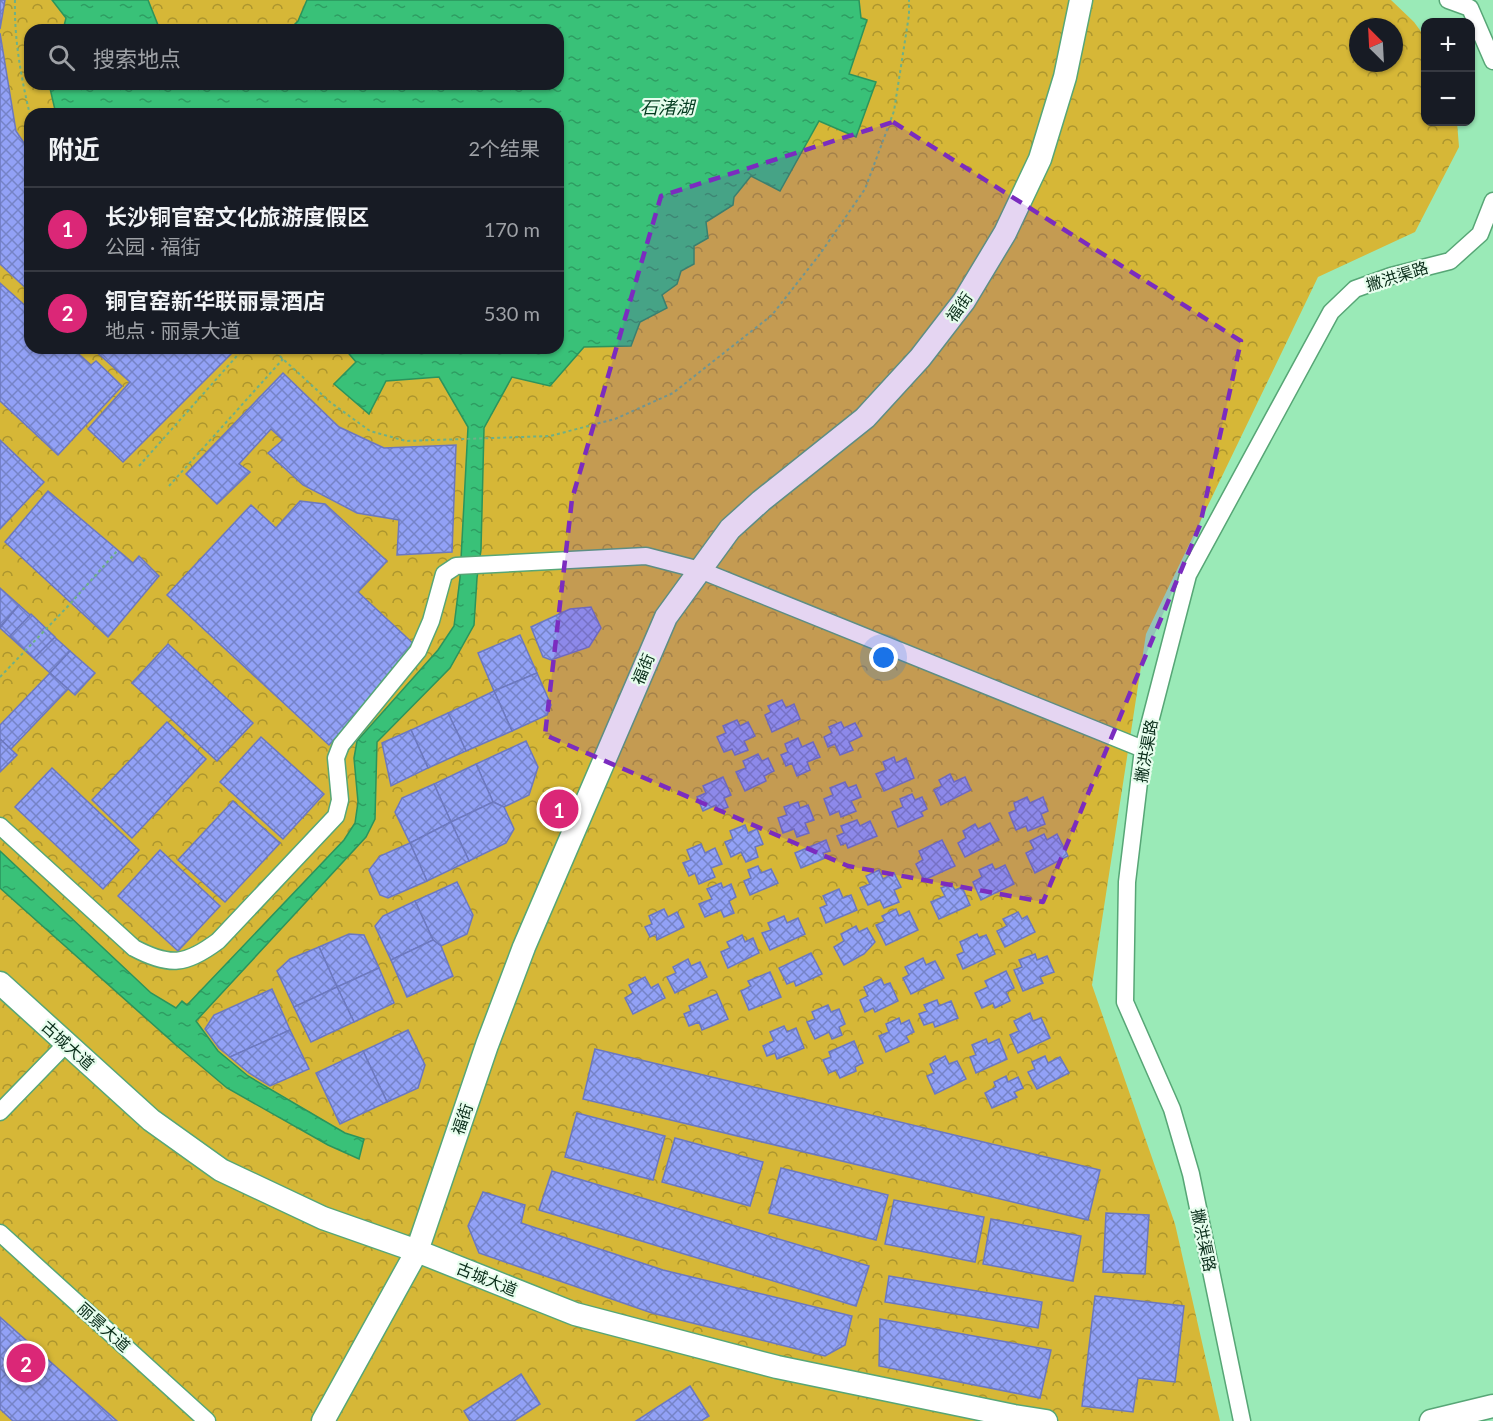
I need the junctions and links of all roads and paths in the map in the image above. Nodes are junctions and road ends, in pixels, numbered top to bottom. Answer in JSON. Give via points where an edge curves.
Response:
{"nodes":[{"id":1,"x":15,"y":0,"type":"edge"},
{"id":2,"x":909,"y":0,"type":"edge"},
{"id":3,"x":1081,"y":0,"type":"edge"},
{"id":4,"x":1448,"y":0,"type":"edge"},
{"id":5,"x":1493,"y":61,"type":"edge"},
{"id":6,"x":24,"y":89,"type":"edge"},
{"id":7,"x":24,"y":90,"type":"edge"},
{"id":8,"x":28,"y":108,"type":"edge"},
{"id":9,"x":1493,"y":201,"type":"edge"},
{"id":10,"x":239,"y":354,"type":"edge"},
{"id":11,"x":278,"y":354,"type":"edge"},
{"id":12,"x":283,"y":359,"type":"junction"},
{"id":13,"x":139,"y":466,"type":"dead end"},
{"id":14,"x":169,"y":486,"type":"dead end"},
{"id":15,"x":118,"y":550,"type":"dead end"},
{"id":16,"x":700,"y":570,"type":"junction"},
{"id":17,"x":0,"y":677,"type":"edge"},
{"id":18,"x":1143,"y":749,"type":"junction"},
{"id":19,"x":0,"y":826,"type":"edge"},
{"id":20,"x":0,"y":983,"type":"edge"},
{"id":21,"x":66,"y":1044,"type":"junction"},
{"id":22,"x":0,"y":1112,"type":"edge"},
{"id":23,"x":0,"y":1233,"type":"edge"},
{"id":24,"x":417,"y":1251,"type":"junction"},
{"id":25,"x":1493,"y":1406,"type":"edge"},
{"id":26,"x":207,"y":1421,"type":"edge"},
{"id":27,"x":323,"y":1421,"type":"edge"},
{"id":28,"x":1046,"y":1421,"type":"edge"},
{"id":29,"x":1242,"y":1421,"type":"edge"},
{"id":30,"x":1431,"y":1421,"type":"edge"}],
"edges":[{"from":1,"to":6,"type":"path"},
{"from":2,"to":12,"type":"path","via":[[894,111],[865,189],[771,315],[673,393],[615,419],[550,436],[406,441],[370,431],[330,402]]},
{"from":3,"to":16,"type":"street","name":"福街","via":[[1065,77],[1040,159],[1005,234],[964,301],[920,358],[865,418],[730,529]]},
{"from":4,"to":5,"type":"street","via":[[1470,9]]},
{"from":7,"to":8,"type":"path"},
{"from":9,"to":18,"type":"street","name":"撇洪渠路","via":[[1480,234],[1450,261],[1355,289],[1331,312],[1188,575]]},
{"from":10,"to":13,"type":"path"},
{"from":11,"to":12,"type":"path"},
{"from":12,"to":14,"type":"path"},
{"from":15,"to":17,"type":"path"},
{"from":16,"to":18,"type":"street"},
{"from":16,"to":19,"type":"street","via":[[646,556],[456,566],[444,574],[418,651],[342,745],[336,758],[340,800],[336,816],[218,941],[201,954],[182,961],[150,957],[134,948]]},
{"from":16,"to":24,"type":"street","name":"福街","via":[[666,617],[524,947]]},
{"from":18,"to":29,"type":"street","name":"撇洪渠路","via":[[1127,882],[1125,1002],[1172,1109],[1191,1174]]},
{"from":20,"to":21,"type":"street","name":"古城大道"},
{"from":21,"to":22,"type":"street"},
{"from":21,"to":24,"type":"street","name":"古城大道","via":[[151,1120],[220,1170],[323,1218]]},
{"from":23,"to":26,"type":"street","name":"丽景大道"},
{"from":24,"to":27,"type":"street","name":"福街"},
{"from":24,"to":28,"type":"street","name":"古城大道","via":[[575,1314],[777,1367]]},
{"from":25,"to":30,"type":"street"}]}
